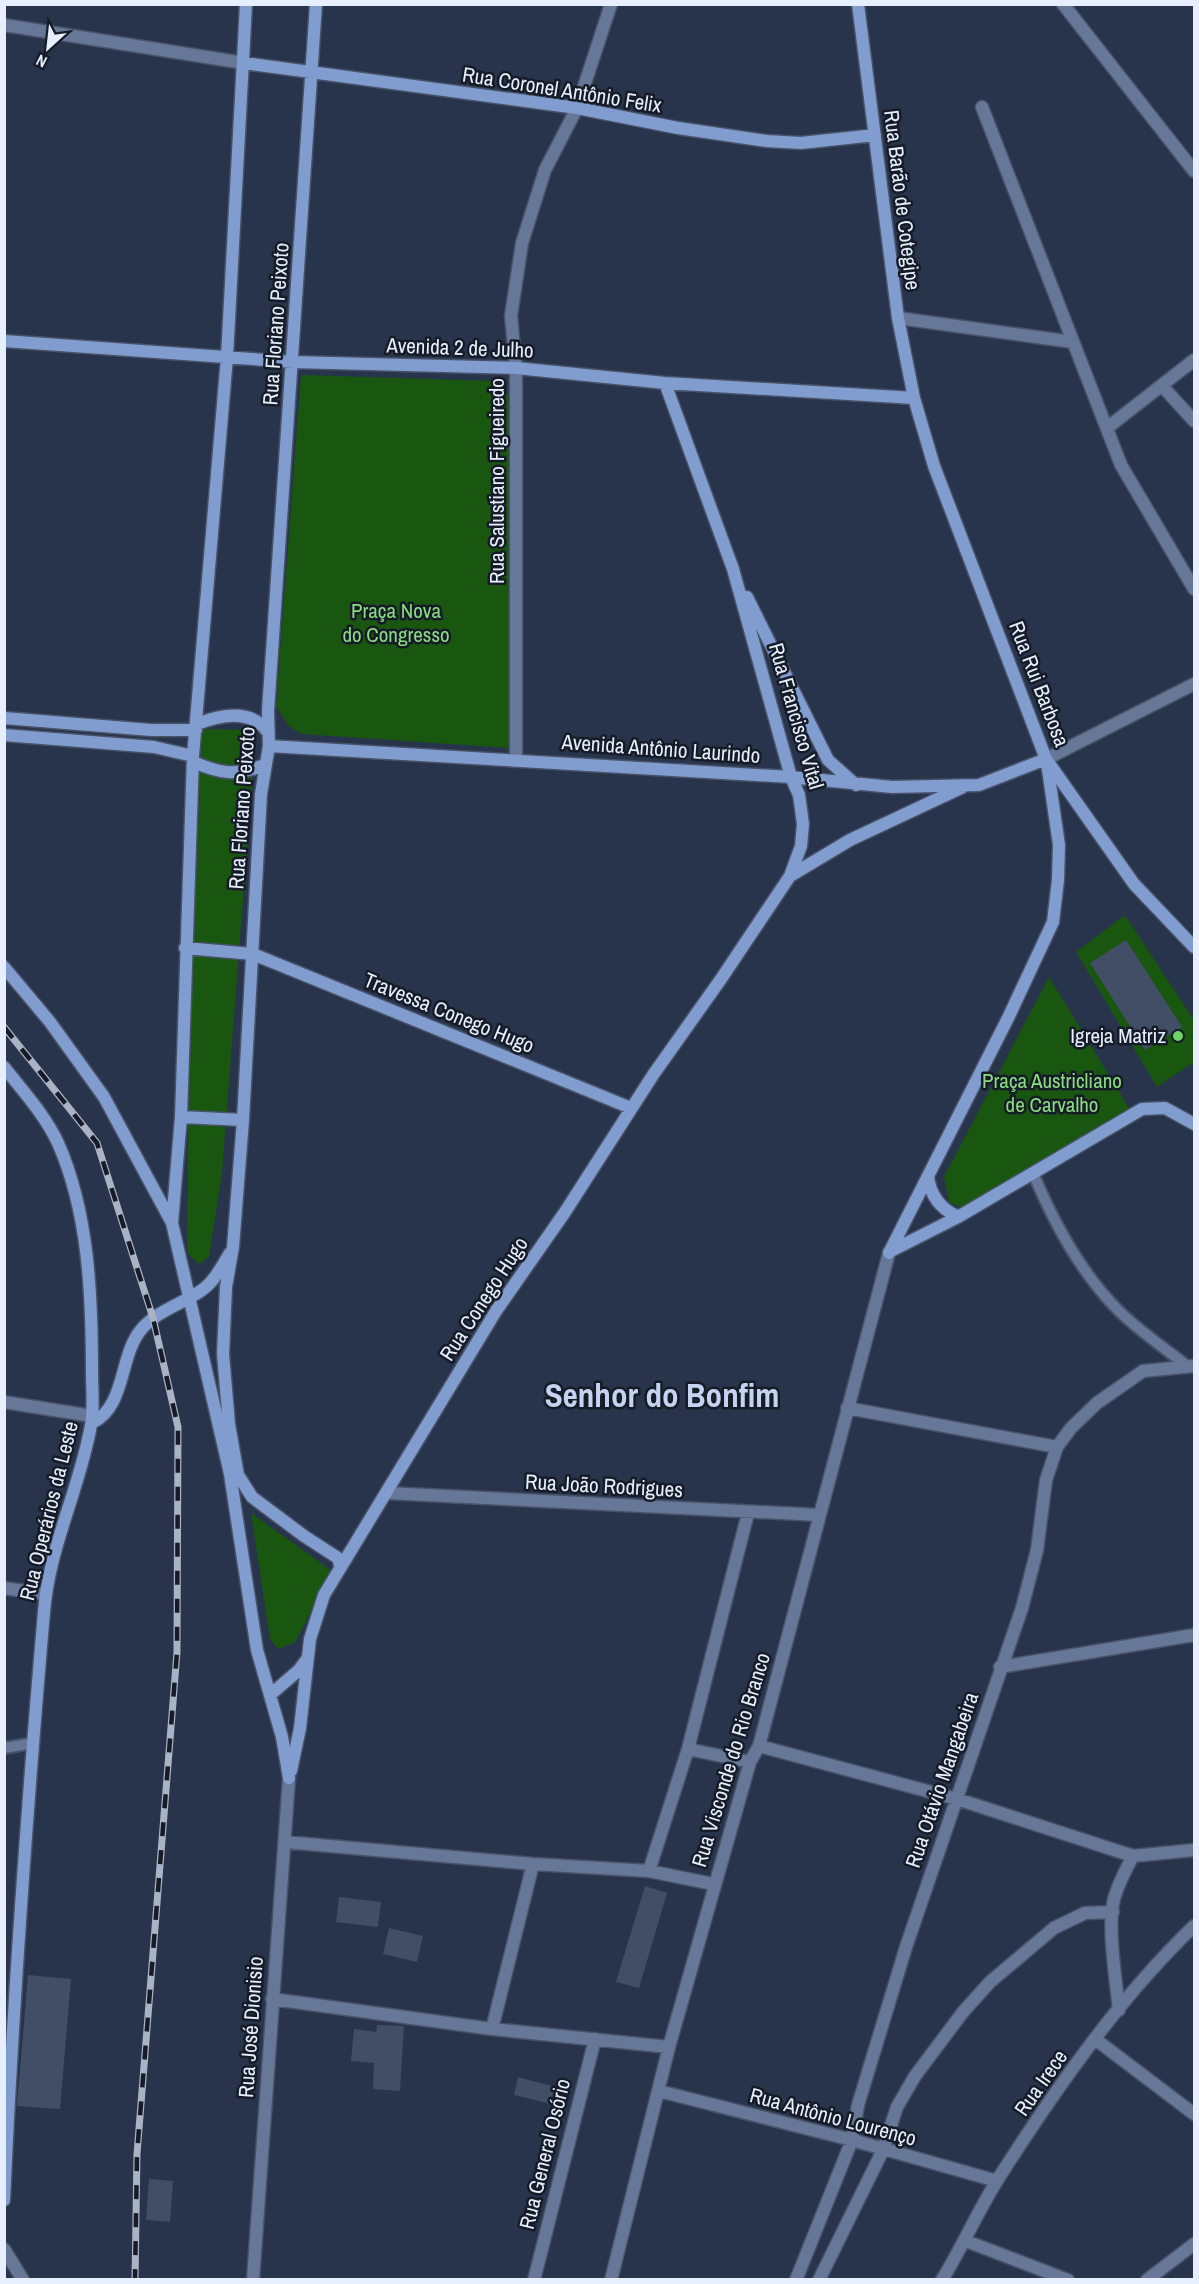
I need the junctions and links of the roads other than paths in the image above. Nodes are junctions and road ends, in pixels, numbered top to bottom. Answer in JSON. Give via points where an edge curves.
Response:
{"nodes":[{"id":1,"x":246,"y":4,"type":"edge"},
{"id":2,"x":316,"y":4,"type":"edge"},
{"id":3,"x":611,"y":4,"type":"edge"},
{"id":4,"x":858,"y":4,"type":"edge"},
{"id":5,"x":1063,"y":4,"type":"edge"},
{"id":6,"x":4,"y":26,"type":"edge"},
{"id":7,"x":244,"y":63,"type":"junction"},
{"id":8,"x":312,"y":73,"type":"junction"},
{"id":9,"x":982,"y":107,"type":"dead end"},
{"id":10,"x":577,"y":108,"type":"junction"},
{"id":11,"x":874,"y":135,"type":"junction"},
{"id":12,"x":1194,"y":171,"type":"edge"},
{"id":13,"x":898,"y":318,"type":"junction"},
{"id":14,"x":4,"y":341,"type":"edge"},
{"id":15,"x":1073,"y":342,"type":"junction"},
{"id":16,"x":227,"y":357,"type":"junction"},
{"id":17,"x":1194,"y":360,"type":"edge"},
{"id":18,"x":293,"y":362,"type":"junction"},
{"id":19,"x":516,"y":368,"type":"junction"},
{"id":20,"x":666,"y":383,"type":"junction"},
{"id":21,"x":1163,"y":387,"type":"junction"},
{"id":22,"x":914,"y":398,"type":"junction"},
{"id":23,"x":1194,"y":421,"type":"edge"},
{"id":24,"x":1107,"y":428,"type":"junction"},
{"id":25,"x":733,"y":569,"type":"junction"},
{"id":26,"x":1194,"y":589,"type":"edge"},
{"id":27,"x":1194,"y":684,"type":"edge"},
{"id":28,"x":4,"y":718,"type":"edge"},
{"id":29,"x":196,"y":727,"type":"junction"},
{"id":30,"x":267,"y":731,"type":"junction"},
{"id":31,"x":4,"y":735,"type":"edge"},
{"id":32,"x":268,"y":746,"type":"junction"},
{"id":33,"x":193,"y":759,"type":"junction"},
{"id":34,"x":516,"y":759,"type":"junction"},
{"id":35,"x":1046,"y":759,"type":"junction"},
{"id":36,"x":265,"y":765,"type":"junction"},
{"id":37,"x":790,"y":777,"type":"junction"},
{"id":38,"x":857,"y":785,"type":"junction"},
{"id":39,"x":967,"y":785,"type":"junction"},
{"id":40,"x":790,"y":876,"type":"junction"},
{"id":41,"x":1194,"y":945,"type":"edge"},
{"id":42,"x":185,"y":948,"type":"junction"},
{"id":43,"x":253,"y":954,"type":"junction"},
{"id":44,"x":4,"y":967,"type":"edge"},
{"id":45,"x":4,"y":1067,"type":"edge"},
{"id":46,"x":631,"y":1108,"type":"junction"},
{"id":47,"x":182,"y":1117,"type":"junction"},
{"id":48,"x":243,"y":1119,"type":"junction"},
{"id":49,"x":1194,"y":1124,"type":"edge"},
{"id":50,"x":1033,"y":1173,"type":"junction"},
{"id":51,"x":928,"y":1176,"type":"junction"},
{"id":52,"x":958,"y":1217,"type":"junction"},
{"id":53,"x":172,"y":1223,"type":"junction"},
{"id":54,"x":233,"y":1247,"type":"junction"},
{"id":55,"x":889,"y":1253,"type":"junction"},
{"id":56,"x":190,"y":1297,"type":"junction"},
{"id":57,"x":1190,"y":1365,"type":"edge"},
{"id":58,"x":4,"y":1402,"type":"edge"},
{"id":59,"x":847,"y":1408,"type":"junction"},
{"id":60,"x":92,"y":1419,"type":"junction"},
{"id":61,"x":1057,"y":1448,"type":"junction"},
{"id":62,"x":387,"y":1494,"type":"junction"},
{"id":63,"x":748,"y":1513,"type":"junction"},
{"id":64,"x":819,"y":1515,"type":"junction"},
{"id":65,"x":340,"y":1565,"type":"junction"},
{"id":66,"x":4,"y":1588,"type":"edge"},
{"id":67,"x":45,"y":1594,"type":"junction"},
{"id":68,"x":1194,"y":1635,"type":"edge"},
{"id":69,"x":308,"y":1658,"type":"junction"},
{"id":70,"x":1000,"y":1667,"type":"junction"},
{"id":71,"x":270,"y":1695,"type":"junction"},
{"id":72,"x":33,"y":1743,"type":"junction"},
{"id":73,"x":759,"y":1746,"type":"junction"},
{"id":74,"x":4,"y":1748,"type":"edge"},
{"id":75,"x":688,"y":1749,"type":"junction"},
{"id":76,"x":750,"y":1762,"type":"junction"},
{"id":77,"x":289,"y":1778,"type":"junction"},
{"id":78,"x":957,"y":1799,"type":"junction"},
{"id":79,"x":285,"y":1842,"type":"junction"},
{"id":80,"x":1194,"y":1850,"type":"edge"},
{"id":81,"x":1133,"y":1856,"type":"junction"},
{"id":82,"x":533,"y":1864,"type":"junction"},
{"id":83,"x":650,"y":1871,"type":"junction"},
{"id":84,"x":713,"y":1884,"type":"junction"},
{"id":85,"x":1113,"y":1912,"type":"junction"},
{"id":86,"x":1194,"y":1926,"type":"edge"},
{"id":87,"x":272,"y":1999,"type":"junction"},
{"id":88,"x":1119,"y":2010,"type":"junction"},
{"id":89,"x":492,"y":2029,"type":"junction"},
{"id":90,"x":595,"y":2039,"type":"junction"},
{"id":91,"x":1095,"y":2039,"type":"junction"},
{"id":92,"x":669,"y":2047,"type":"junction"},
{"id":93,"x":659,"y":2091,"type":"junction"},
{"id":94,"x":1194,"y":2114,"type":"edge"},
{"id":95,"x":852,"y":2140,"type":"junction"},
{"id":96,"x":883,"y":2150,"type":"junction"},
{"id":97,"x":997,"y":2181,"type":"junction"},
{"id":98,"x":4,"y":2200,"type":"edge"},
{"id":99,"x":966,"y":2241,"type":"junction"},
{"id":100,"x":1194,"y":2244,"type":"edge"},
{"id":101,"x":4,"y":2249,"type":"edge"},
{"id":102,"x":23,"y":2280,"type":"edge"},
{"id":103,"x":253,"y":2280,"type":"edge"},
{"id":104,"x":534,"y":2280,"type":"edge"},
{"id":105,"x":611,"y":2280,"type":"edge"},
{"id":106,"x":796,"y":2280,"type":"edge"},
{"id":107,"x":819,"y":2280,"type":"edge"},
{"id":108,"x":942,"y":2280,"type":"edge"},
{"id":109,"x":1068,"y":2280,"type":"edge"},
{"id":110,"x":1147,"y":2280,"type":"edge"}],
"edges":[{"from":1,"to":7,"type":"street"},
{"from":2,"to":8,"type":"street","name":"Rua Floriano Peixoto"},
{"from":3,"to":10,"type":"street","name":"Rua Salustiano Figueiredo"},
{"from":4,"to":11,"type":"street","name":"Rua Barão de Cotegipe"},
{"from":5,"to":12,"type":"street"},
{"from":6,"to":7,"type":"street"},
{"from":7,"to":8,"type":"street","name":"Rua Coronel Antônio Felix"},
{"from":7,"to":16,"type":"street"},
{"from":8,"to":10,"type":"street","name":"Rua Coronel Antônio Felix"},
{"from":8,"to":18,"type":"street","name":"Rua Floriano Peixoto"},
{"from":9,"to":15,"type":"street"},
{"from":10,"to":11,"type":"street","name":"Rua Coronel Antônio Felix","via":[[766,141],[801,143]]},
{"from":10,"to":19,"type":"street","name":"Rua Salustiano Figueiredo","via":[[545,170],[522,243],[511,316]]},
{"from":11,"to":13,"type":"street","name":"Rua Barão de Cotegipe"},
{"from":13,"to":15,"type":"street"},
{"from":13,"to":22,"type":"street","name":"Rua Barão de Cotegipe"},
{"from":14,"to":16,"type":"street","name":"Avenida 2 de Julho"},
{"from":15,"to":24,"type":"street"},
{"from":16,"to":18,"type":"street","name":"Avenida 2 de Julho"},
{"from":16,"to":29,"type":"street"},
{"from":17,"to":21,"type":"street"},
{"from":18,"to":19,"type":"street","name":"Avenida 2 de Julho"},
{"from":18,"to":30,"type":"street","name":"Rua Floriano Peixoto"},
{"from":19,"to":20,"type":"street","name":"Avenida 2 de Julho"},
{"from":19,"to":34,"type":"street","name":"Rua Salustiano Figueiredo"},
{"from":20,"to":22,"type":"street","name":"Avenida 2 de Julho"},
{"from":20,"to":25,"type":"street","name":"Rua Francisco Vital"},
{"from":21,"to":23,"type":"street"},
{"from":21,"to":24,"type":"street"},
{"from":22,"to":35,"type":"street","name":"Rua Rui Barbosa","via":[[933,466]]},
{"from":24,"to":26,"type":"street","via":[[1121,465]]},
{"from":25,"to":37,"type":"street","name":"Rua Francisco Vital"},
{"from":25,"to":38,"type":"street","name":"Rua Francisco Vital","via":[[828,760]]},
{"from":27,"to":35,"type":"street"},
{"from":28,"to":29,"type":"street","via":[[151,730]]},
{"from":29,"to":30,"type":"street","via":[[238,715]]},
{"from":29,"to":33,"type":"street"},
{"from":30,"to":32,"type":"street","name":"Rua Floriano Peixoto"},
{"from":31,"to":33,"type":"street","via":[[154,747]]},
{"from":32,"to":34,"type":"street","name":"Avenida Antônio Laurindo"},
{"from":32,"to":36,"type":"street","name":"Rua Floriano Peixoto"},
{"from":33,"to":36,"type":"street","via":[[214,771],[232,773]]},
{"from":33,"to":42,"type":"street"},
{"from":34,"to":37,"type":"street","name":"Avenida Antônio Laurindo"},
{"from":35,"to":39,"type":"street","name":"Avenida Antônio Laurindo","via":[[979,785]]},
{"from":35,"to":41,"type":"street","name":"Rua Rui Barbosa","via":[[1134,884]]},
{"from":35,"to":51,"type":"street","via":[[1059,845],[1053,922]]},
{"from":36,"to":43,"type":"street","name":"Rua Floriano Peixoto"},
{"from":37,"to":38,"type":"street","name":"Avenida Antônio Laurindo"},
{"from":37,"to":40,"type":"street","name":"Rua Francisco Vital","via":[[800,795],[803,824],[801,846]]},
{"from":38,"to":39,"type":"street","name":"Avenida Antônio Laurindo"},
{"from":39,"to":40,"type":"street","via":[[850,840]]},
{"from":40,"to":46,"type":"street","name":"Rua Conego Hugo"},
{"from":42,"to":43,"type":"street","name":"Travessa Conego Hugo"},
{"from":42,"to":47,"type":"street"},
{"from":43,"to":46,"type":"street","name":"Travessa Conego Hugo"},
{"from":43,"to":48,"type":"street","name":"Rua Floriano Peixoto"},
{"from":44,"to":53,"type":"street","via":[[104,1097]]},
{"from":45,"to":60,"type":"street","name":"Rua Operários da Leste","via":[[42,1115],[57,1141],[75,1189],[92,1348]]},
{"from":46,"to":62,"type":"street","name":"Rua Conego Hugo","via":[[496,1311]]},
{"from":47,"to":48,"type":"street"},
{"from":47,"to":53,"type":"street"},
{"from":48,"to":54,"type":"street","name":"Rua Floriano Peixoto"},
{"from":49,"to":50,"type":"street","via":[[1165,1108],[1142,1109]]},
{"from":50,"to":52,"type":"street"},
{"from":50,"to":57,"type":"lane","via":[[1045,1202],[1094,1282],[1117,1310]]},
{"from":51,"to":52,"type":"street","via":[[935,1198],[947,1212]]},
{"from":51,"to":55,"type":"street"},
{"from":52,"to":55,"type":"street"},
{"from":53,"to":56,"type":"street"},
{"from":54,"to":56,"type":"street","via":[[206,1287]]},
{"from":54,"to":65,"type":"street","name":"Rua Floriano Peixoto","via":[[226,1287],[224,1354],[230,1433],[238,1475],[260,1504],[338,1558]]},
{"from":55,"to":59,"type":"street","name":"Rua Visconde do Rio Branco"},
{"from":56,"to":60,"type":"street","via":[[168,1307],[139,1332],[112,1404],[100,1419]]},
{"from":56,"to":71,"type":"street","via":[[230,1474],[257,1650]]},
{"from":57,"to":61,"type":"street","name":"Rua Otávio Mangabeira","via":[[1143,1371],[1097,1403]]},
{"from":58,"to":60,"type":"street"},
{"from":59,"to":61,"type":"street"},
{"from":59,"to":64,"type":"street","name":"Rua Visconde do Rio Branco"},
{"from":60,"to":67,"type":"street","name":"Rua Operários da Leste"},
{"from":61,"to":70,"type":"street","name":"Rua Otávio Mangabeira","via":[[1046,1480],[1037,1550],[1022,1608]]},
{"from":62,"to":63,"type":"street","name":"Rua João Rodrigues"},
{"from":62,"to":65,"type":"street","name":"Rua Conego Hugo"},
{"from":63,"to":64,"type":"street","name":"Rua João Rodrigues"},
{"from":63,"to":75,"type":"street"},
{"from":64,"to":73,"type":"street","name":"Rua Visconde do Rio Branco"},
{"from":65,"to":69,"type":"street","name":"Rua Conego Hugo","via":[[315,1617]]},
{"from":66,"to":67,"type":"street"},
{"from":67,"to":72,"type":"street","name":"Rua Operários da Leste"},
{"from":68,"to":70,"type":"street"},
{"from":69,"to":71,"type":"street"},
{"from":69,"to":77,"type":"street","name":"Rua Conego Hugo","via":[[300,1728]]},
{"from":70,"to":78,"type":"street","name":"Rua Otávio Mangabeira"},
{"from":71,"to":77,"type":"street"},
{"from":72,"to":74,"type":"lane"},
{"from":72,"to":98,"type":"street","name":"Rua Operários da Leste"},
{"from":73,"to":76,"type":"street","name":"Rua Visconde do Rio Branco"},
{"from":73,"to":78,"type":"street"},
{"from":75,"to":76,"type":"street"},
{"from":75,"to":83,"type":"street"},
{"from":76,"to":84,"type":"street","name":"Rua Visconde do Rio Branco"},
{"from":77,"to":79,"type":"street","name":"Rua José Dionisio"},
{"from":78,"to":81,"type":"street"},
{"from":78,"to":95,"type":"street","name":"Rua Otávio Mangabeira","via":[[906,1947],[858,2105]]},
{"from":79,"to":82,"type":"street"},
{"from":79,"to":87,"type":"street","name":"Rua José Dionisio"},
{"from":80,"to":81,"type":"street"},
{"from":81,"to":85,"type":"street","via":[[1114,1899]]},
{"from":82,"to":83,"type":"street"},
{"from":82,"to":89,"type":"street"},
{"from":83,"to":84,"type":"street"},
{"from":84,"to":92,"type":"street","name":"Rua Visconde do Rio Branco"},
{"from":85,"to":88,"type":"street"},
{"from":85,"to":96,"type":"street","via":[[1085,1913],[1054,1928],[990,1982],[915,2076],[889,2127]]},
{"from":86,"to":88,"type":"street","name":"Rua Irece","via":[[1144,1977]]},
{"from":87,"to":89,"type":"street"},
{"from":87,"to":103,"type":"street","name":"Rua José Dionisio"},
{"from":88,"to":91,"type":"street","name":"Rua Irece"},
{"from":89,"to":90,"type":"street"},
{"from":90,"to":92,"type":"street"},
{"from":90,"to":104,"type":"street","name":"Rua General Osório"},
{"from":91,"to":94,"type":"street"},
{"from":91,"to":97,"type":"street","name":"Rua Irece"},
{"from":92,"to":93,"type":"street","name":"Rua Visconde do Rio Branco"},
{"from":93,"to":95,"type":"street","name":"Rua Antônio Lourenço"},
{"from":93,"to":105,"type":"street","name":"Rua Visconde do Rio Branco"},
{"from":95,"to":96,"type":"street","name":"Rua Antônio Lourenço"},
{"from":95,"to":106,"type":"street","name":"Rua Otávio Mangabeira"},
{"from":96,"to":97,"type":"street","name":"Rua Antônio Lourenço"},
{"from":96,"to":107,"type":"street"},
{"from":97,"to":99,"type":"street","name":"Rua Irece"},
{"from":99,"to":108,"type":"street","name":"Rua Irece"},
{"from":99,"to":109,"type":"street"},
{"from":100,"to":110,"type":"street"},
{"from":101,"to":102,"type":"street"}]}
